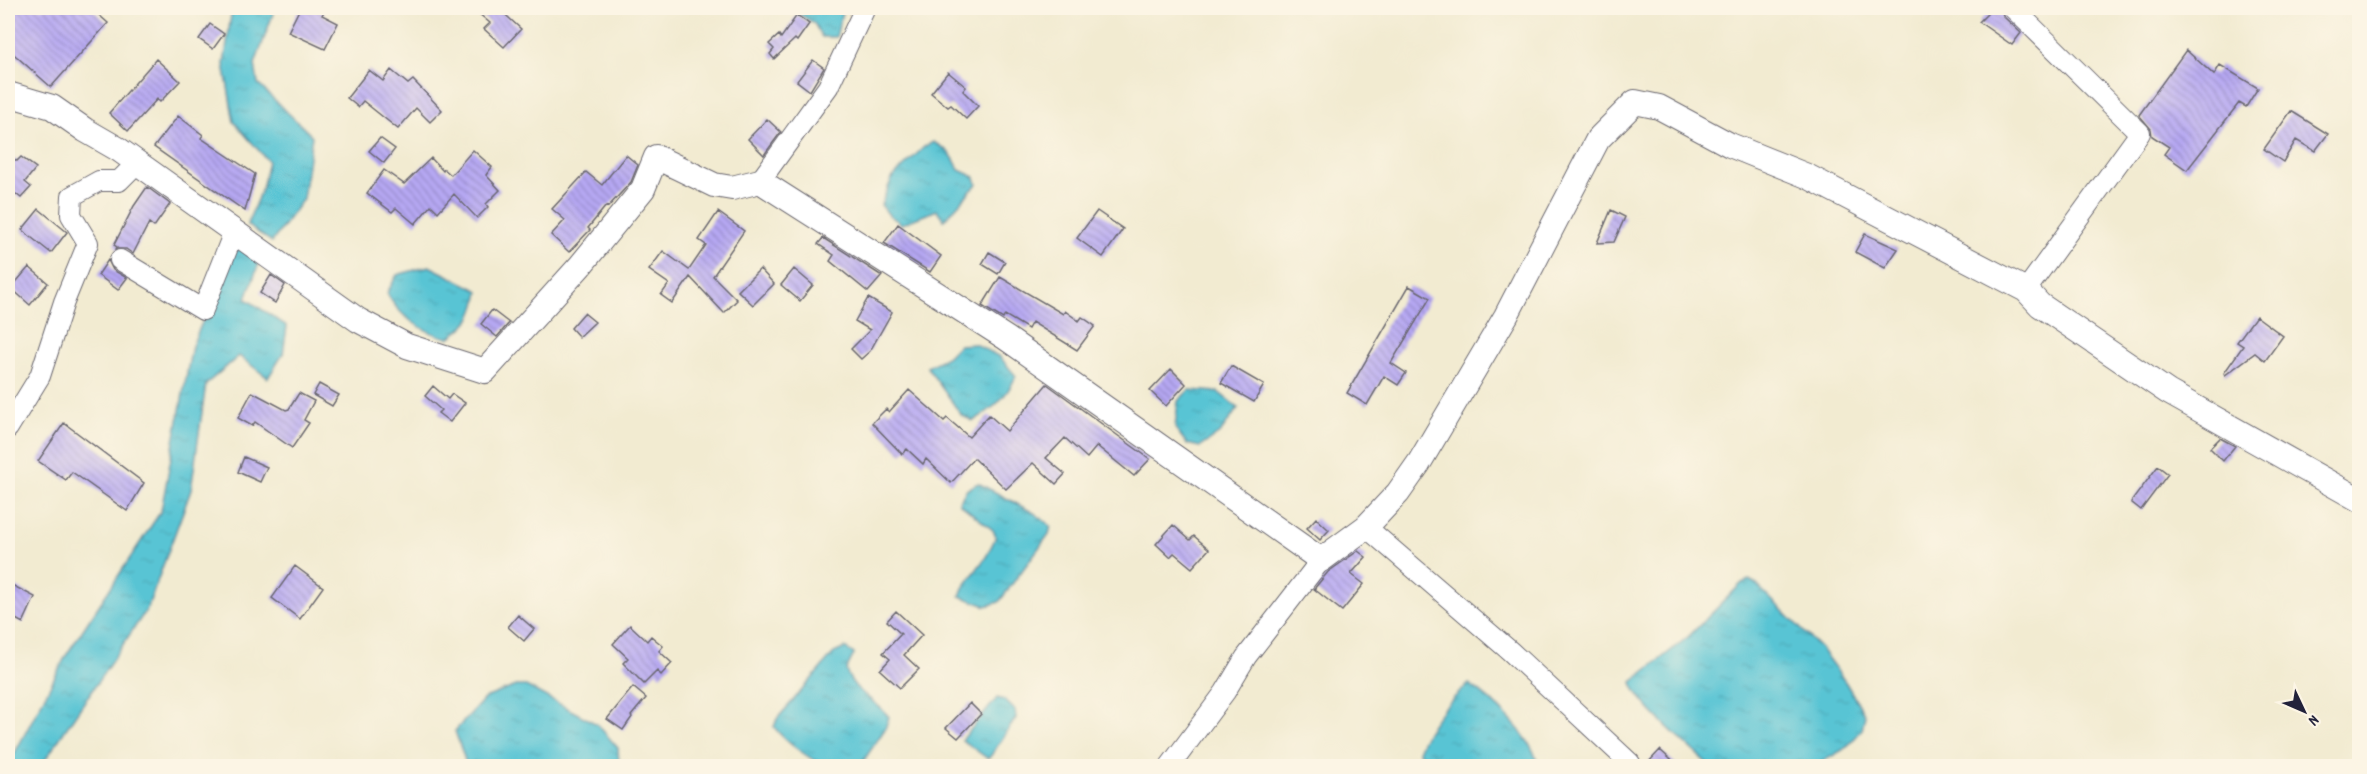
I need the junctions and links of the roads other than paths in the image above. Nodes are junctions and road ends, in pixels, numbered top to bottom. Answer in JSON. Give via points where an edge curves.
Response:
{"nodes":[{"id":1,"x":865,"y":8,"type":"edge"},
{"id":2,"x":2013,"y":8,"type":"edge"},
{"id":3,"x":8,"y":94,"type":"edge"},
{"id":4,"x":134,"y":160,"type":"junction"},
{"id":5,"x":760,"y":181,"type":"junction"},
{"id":6,"x":234,"y":232,"type":"junction"},
{"id":7,"x":120,"y":260,"type":"dead end"},
{"id":8,"x":2025,"y":290,"type":"junction"},
{"id":9,"x":8,"y":428,"type":"edge"},
{"id":10,"x":2360,"y":500,"type":"edge"},
{"id":11,"x":1366,"y":527,"type":"junction"},
{"id":12,"x":1321,"y":560,"type":"junction"},
{"id":13,"x":1630,"y":763,"type":"dead end"},
{"id":14,"x":1170,"y":766,"type":"edge"}],
"edges":[{"from":1,"to":5,"type":"street","via":[[828,87]]},
{"from":2,"to":8,"type":"street","via":[[2140,133]]},
{"from":3,"to":4,"type":"street","via":[[52,107]]},
{"from":4,"to":6,"type":"street"},
{"from":4,"to":9,"type":"street","via":[[119,181],[99,181],[72,196],[71,215],[88,243],[40,376]]},
{"from":5,"to":6,"type":"street","via":[[732,188],[714,185],[656,157],[643,189],[485,371],[406,346],[358,320]]},
{"from":5,"to":12,"type":"street","via":[[1006,338]]},
{"from":6,"to":7,"type":"street","via":[[203,310]]},
{"from":8,"to":10,"type":"street","via":[[2040,305],[2168,392]]},
{"from":8,"to":11,"type":"street","via":[[1807,176],[1730,145],[1659,107],[1635,102],[1598,139],[1506,316],[1419,463]]},
{"from":11,"to":12,"type":"street"},
{"from":11,"to":13,"type":"street","via":[[1510,651]]},
{"from":12,"to":14,"type":"street","via":[[1246,657]]}]}
